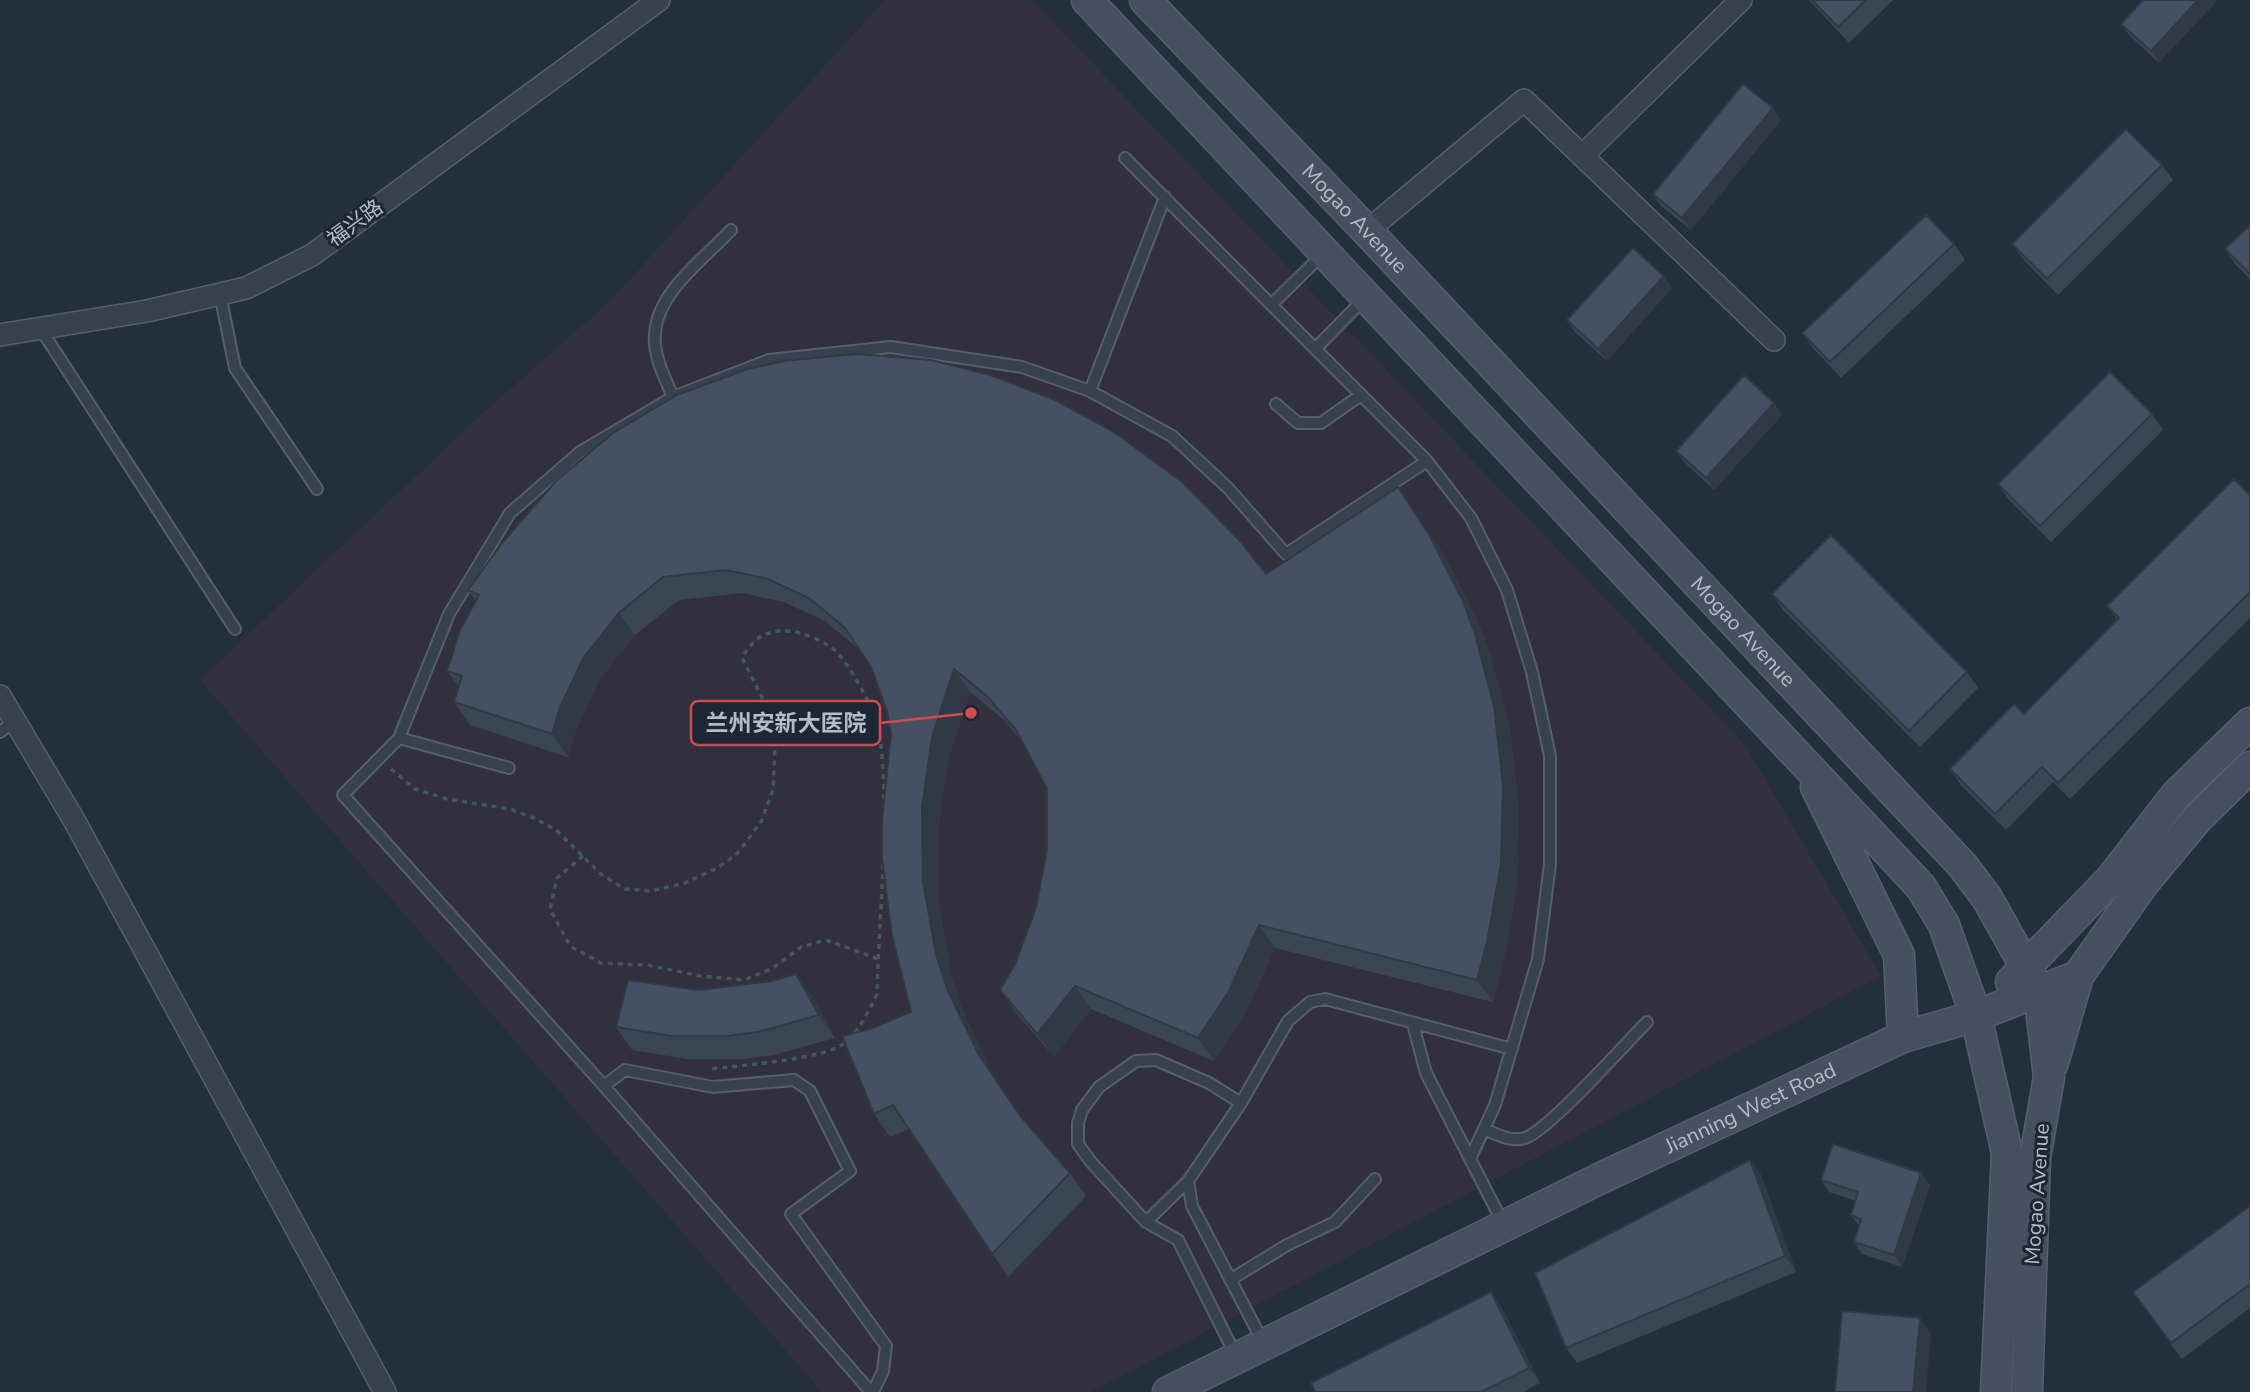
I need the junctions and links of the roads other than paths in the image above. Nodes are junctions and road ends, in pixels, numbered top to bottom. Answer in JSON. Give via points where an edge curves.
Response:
{"nodes":[{"id":1,"x":659,"y":0,"type":"edge"},
{"id":2,"x":1087,"y":0,"type":"edge"},
{"id":3,"x":1145,"y":0,"type":"edge"},
{"id":4,"x":1741,"y":0,"type":"edge"},
{"id":5,"x":1582,"y":156,"type":"junction"},
{"id":6,"x":1125,"y":158,"type":"dead end"},
{"id":7,"x":1165,"y":197,"type":"junction"},
{"id":8,"x":731,"y":230,"type":"dead end"},
{"id":9,"x":1367,"y":231,"type":"junction"},
{"id":10,"x":1325,"y":253,"type":"junction"},
{"id":11,"x":220,"y":294,"type":"junction"},
{"id":12,"x":1366,"y":297,"type":"junction"},
{"id":13,"x":1272,"y":304,"type":"junction"},
{"id":14,"x":40,"y":328,"type":"junction"},
{"id":15,"x":0,"y":335,"type":"edge"},
{"id":16,"x":1774,"y":340,"type":"dead end"},
{"id":17,"x":1315,"y":349,"type":"junction"},
{"id":18,"x":1090,"y":391,"type":"junction"},
{"id":19,"x":1361,"y":395,"type":"junction"},
{"id":20,"x":673,"y":397,"type":"junction"},
{"id":21,"x":1276,"y":404,"type":"dead end"},
{"id":22,"x":1427,"y":461,"type":"junction"},
{"id":23,"x":317,"y":489,"type":"dead end"},
{"id":24,"x":236,"y":629,"type":"dead end"},
{"id":25,"x":0,"y":696,"type":"edge"},
{"id":26,"x":2250,"y":723,"type":"edge"},
{"id":27,"x":7,"y":727,"type":"edge"},
{"id":28,"x":398,"y":738,"type":"junction"},
{"id":29,"x":1806,"y":765,"type":"junction"},
{"id":30,"x":2250,"y":767,"type":"edge"},
{"id":31,"x":509,"y":768,"type":"dead end"},
{"id":32,"x":2078,"y":976,"type":"junction"},
{"id":33,"x":2032,"y":979,"type":"junction"},
{"id":34,"x":1976,"y":1016,"type":"junction"},
{"id":35,"x":1647,"y":1022,"type":"dead end"},
{"id":36,"x":1413,"y":1024,"type":"junction"},
{"id":37,"x":1903,"y":1037,"type":"junction"},
{"id":38,"x":1512,"y":1049,"type":"junction"},
{"id":39,"x":2049,"y":1077,"type":"junction"},
{"id":40,"x":604,"y":1086,"type":"junction"},
{"id":41,"x":1241,"y":1103,"type":"junction"},
{"id":42,"x":1484,"y":1129,"type":"junction"},
{"id":43,"x":1470,"y":1159,"type":"junction"},
{"id":44,"x":1375,"y":1180,"type":"dead end"},
{"id":45,"x":1188,"y":1181,"type":"junction"},
{"id":46,"x":1146,"y":1222,"type":"junction"},
{"id":47,"x":1504,"y":1226,"type":"junction"},
{"id":48,"x":1230,"y":1280,"type":"junction"},
{"id":49,"x":1264,"y":1345,"type":"junction"},
{"id":50,"x":1237,"y":1358,"type":"junction"},
{"id":51,"x":385,"y":1392,"type":"edge"},
{"id":52,"x":872,"y":1392,"type":"edge"},
{"id":53,"x":1168,"y":1392,"type":"edge"},
{"id":54,"x":1996,"y":1392,"type":"edge"},
{"id":55,"x":2026,"y":1392,"type":"edge"}],
"edges":[{"from":1,"to":11,"type":"street","name":"福兴路","via":[[312,254],[246,288]]},
{"from":2,"to":10,"type":"main road","name":"Mogao Avenue"},
{"from":3,"to":9,"type":"main road","name":"Mogao Avenue"},
{"from":4,"to":5,"type":"street"},
{"from":5,"to":9,"type":"street","via":[[1524,100]]},
{"from":5,"to":16,"type":"street"},
{"from":6,"to":7,"type":"lane"},
{"from":7,"to":13,"type":"lane"},
{"from":7,"to":18,"type":"lane"},
{"from":8,"to":20,"type":"lane","via":[[665,299],[654,334],[659,363]]},
{"from":9,"to":33,"type":"main road","name":"Mogao Avenue","via":[[1963,866],[1987,898]]},
{"from":10,"to":12,"type":"main road","name":"Mogao Avenue"},
{"from":10,"to":13,"type":"lane"},
{"from":11,"to":14,"type":"street","name":"福兴路"},
{"from":11,"to":23,"type":"lane","via":[[235,368]]},
{"from":12,"to":17,"type":"lane"},
{"from":12,"to":29,"type":"main road","name":"Mogao Avenue"},
{"from":13,"to":17,"type":"lane"},
{"from":14,"to":15,"type":"street","name":"福兴路"},
{"from":14,"to":24,"type":"lane"},
{"from":17,"to":19,"type":"lane"},
{"from":18,"to":20,"type":"lane","via":[[1022,367],[891,348],[769,360]]},
{"from":18,"to":22,"type":"lane","via":[[1172,436],[1228,488],[1286,554]]},
{"from":19,"to":21,"type":"lane","via":[[1321,423],[1298,423]]},
{"from":19,"to":22,"type":"lane"},
{"from":20,"to":28,"type":"lane","via":[[580,452],[510,513],[449,614]]},
{"from":22,"to":38,"type":"lane","via":[[1471,518],[1507,590],[1532,672],[1550,756],[1550,864],[1538,959]]},
{"from":25,"to":27,"type":"street"},
{"from":26,"to":33,"type":"main road","via":[[2176,795]]},
{"from":27,"to":51,"type":"street","via":[[74,820]]},
{"from":28,"to":31,"type":"lane"},
{"from":28,"to":40,"type":"lane","via":[[343,795]]},
{"from":29,"to":34,"type":"main road","name":"Mogao Avenue","via":[[1921,887],[1944,925]]},
{"from":29,"to":37,"type":"main road","via":[[1899,956]]},
{"from":30,"to":32,"type":"main road","via":[[2197,819],[2143,884]]},
{"from":32,"to":33,"type":"main road","name":"Jianning West Road"},
{"from":32,"to":39,"type":"main road"},
{"from":33,"to":34,"type":"main road","name":"Jianning West Road"},
{"from":33,"to":39,"type":"main road","name":"Mogao Avenue"},
{"from":34,"to":37,"type":"main road","name":"Jianning West Road"},
{"from":34,"to":54,"type":"main road","name":"Mogao Avenue","via":[[2007,1153]]},
{"from":35,"to":42,"type":"lane","via":[[1548,1123],[1527,1138],[1508,1139]]},
{"from":36,"to":38,"type":"lane"},
{"from":36,"to":41,"type":"lane","via":[[1325,999],[1310,1002],[1288,1021]]},
{"from":36,"to":43,"type":"lane","via":[[1426,1073]]},
{"from":37,"to":47,"type":"main road","name":"Jianning West Road"},
{"from":38,"to":42,"type":"lane"},
{"from":39,"to":55,"type":"main road","name":"Mogao Avenue","via":[[2035,1158]]},
{"from":40,"to":52,"type":"lane"},
{"from":40,"to":52,"type":"lane","via":[[625,1070],[713,1087],[794,1080],[810,1091],[850,1171],[791,1214],[886,1346],[883,1371]]},
{"from":41,"to":45,"type":"lane"},
{"from":41,"to":46,"type":"lane","via":[[1156,1060],[1136,1061],[1099,1087],[1082,1110],[1078,1144]]},
{"from":42,"to":43,"type":"lane"},
{"from":43,"to":47,"type":"lane"},
{"from":44,"to":48,"type":"lane","via":[[1335,1222]]},
{"from":45,"to":46,"type":"lane"},
{"from":45,"to":48,"type":"lane","via":[[1192,1206]]},
{"from":46,"to":50,"type":"lane","via":[[1178,1240]]},
{"from":47,"to":49,"type":"main road","name":"Jianning West Road"},
{"from":48,"to":49,"type":"lane"},
{"from":49,"to":50,"type":"main road","name":"Jianning West Road"},
{"from":50,"to":53,"type":"main road","name":"Jianning West Road"}]}
